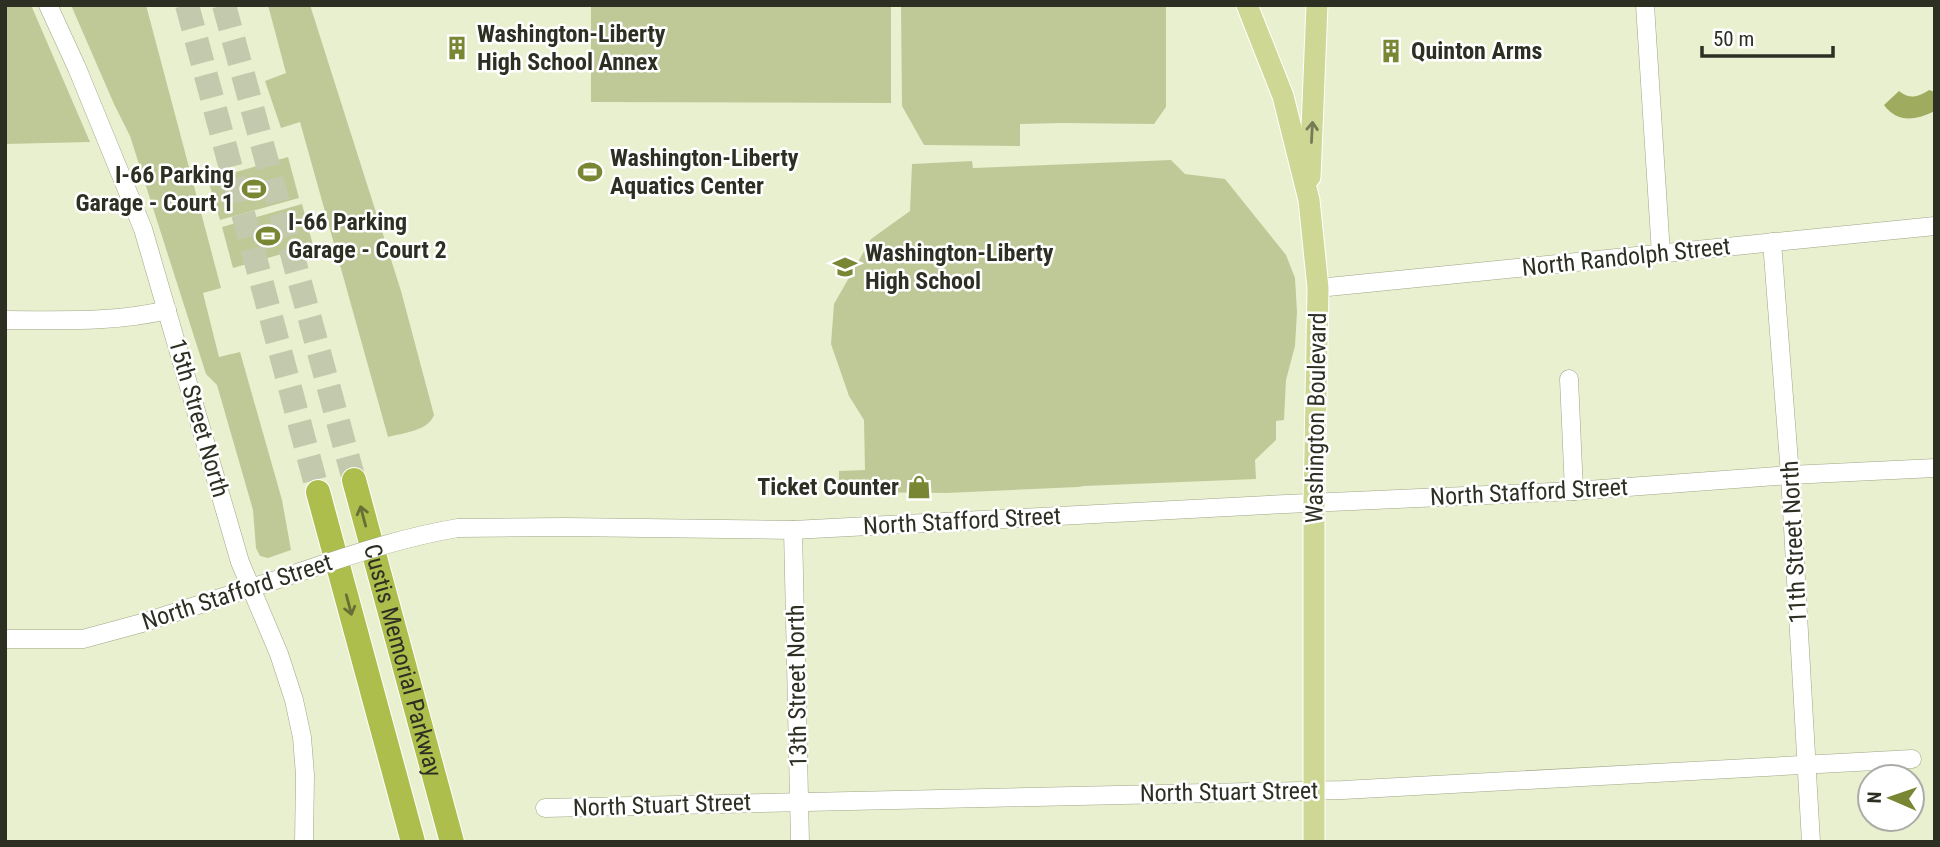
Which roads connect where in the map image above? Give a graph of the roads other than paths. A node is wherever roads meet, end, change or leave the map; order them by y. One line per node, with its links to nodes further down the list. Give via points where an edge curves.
1 (48, 5): 10 (street, 15th Street North, via 143,229)
2 (1247, 5): 5 (main road, Washington Boulevard, via 1283,96)
3 (1318, 5): 5 (main road, one-way to 3)
4 (1645, 5): 8 (street)
5 (1309, 200): 9 (main road, Washington Boulevard)
6 (1935, 226): 7 (street, North Randolph Street)
7 (1772, 242): 8 (street, North Randolph Street); 14 (street, 11th Street North)
8 (1661, 254): 9 (street, North Randolph Street)
9 (1318, 288): 18 (main road, Washington Boulevard)
10 (167, 310): 11 (street, via 109,320); 20 (street, 15th Street North)
11 (5, 320)
12 (1569, 379): 16 (street)
13 (1935, 468): 14 (street, North Stafford Street)
14 (1790, 475): 16 (street, North Stafford Street); 23 (street, 11th Street North)
15 (354, 480): 29 (highway, Custis Memorial Parkway, one-way to 15)
16 (1574, 491): 18 (street, North Stafford Street)
17 (318, 492): 28 (highway, Custis Memorial Parkway, one-way to 28)
18 (1314, 503): 19 (street, North Stafford Street); 24 (main road, Washington Boulevard)
19 (793, 530): 20 (street, North Stafford Street, bridge, via 458,528 393,542); 25 (street, 13th Street North)
20 (250, 587): 21 (street, North Stafford Street, via 83,639); 27 (street, 15th Street North, via 279,654 302,737)
21 (5, 639)
22 (1912, 759): 23 (street, North Stuart Street)
23 (1807, 763): 24 (street, North Stuart Street); 32 (street, 11th Street North)
24 (1314, 791): 25 (street, North Stuart Street); 31 (main road, Washington Boulevard)
25 (800, 801): 26 (street, North Stuart Street); 30 (street, 13th Street North)
26 (545, 808)
27 (304, 842)
28 (413, 842)
29 (452, 842)
30 (800, 842)
31 (1314, 842)
32 (1811, 842)

